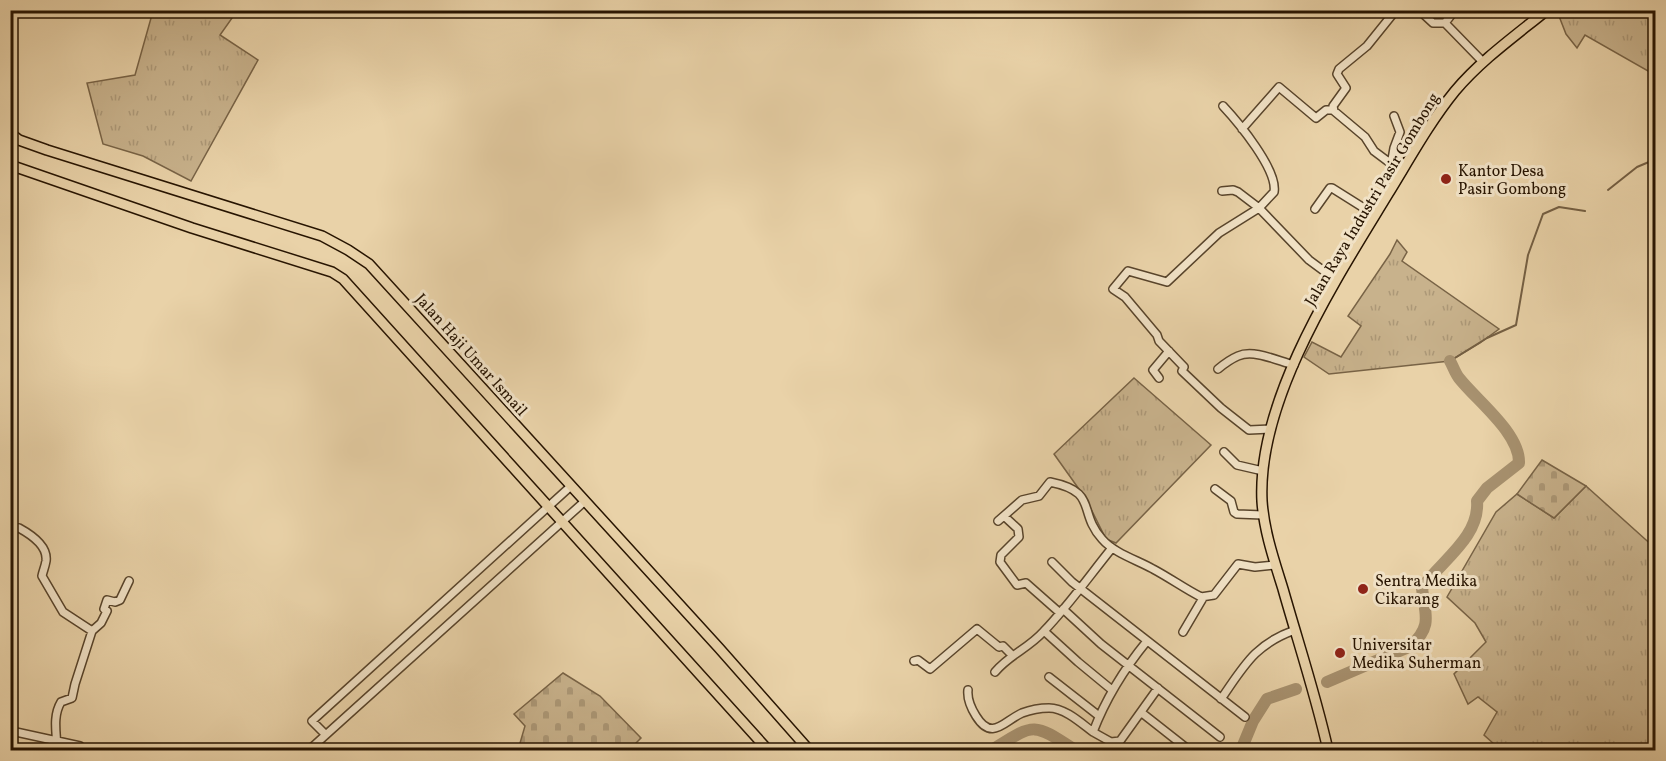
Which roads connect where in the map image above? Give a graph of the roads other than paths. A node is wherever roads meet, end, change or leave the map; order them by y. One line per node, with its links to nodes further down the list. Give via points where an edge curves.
1 (1396, 10): 8 (street, via 1367,46 1339,69 1337,74 1346,88)
2 (1419, 10): 5 (street, via 1433,23)
3 (1455, 10): 5 (street)
4 (1547, 10): 6 (main road, Jalan Raya Industri Pasir Gombong)
5 (1445, 23): 6 (street)
6 (1483, 62): 14 (main road, Jalan Raya Industri Pasir Gombong, via 1446,103)
7 (1223, 106): 10 (street)
8 (1333, 110): 10 (street, via 1316,118 1279,87); 13 (street)
9 (1394, 116): 13 (street, via 1400,132)
10 (1242, 129): 16 (street, via 1275,182 1274,192)
11 (10, 132): 27 (main road, Jalan Haji Umar Ismail, via 19,140 47,150 322,236 348,250 369,264)
12 (10, 165): 30 (main road, via 332,272 343,279)
13 (1391, 165): 14 (street)
14 (1402, 172): 18 (main road, Jalan Raya Industri Pasir Gombong)
15 (1222, 191): 16 (street, via 1238,192)
16 (1259, 208): 19 (street, via 1302,254); 20 (street, via 1219,233 1167,282 1128,271 1113,289 1125,297)
17 (1315, 209): 18 (street, via 1332,188)
18 (1376, 215): 19 (main road, Jalan Raya Industri Pasir Gombong)
19 (1336, 279): 21 (main road, Jalan Raya Industri Pasir Gombong)
20 (1168, 351): 23 (street, via 1153,370); 24 (street, via 1184,367 1182,371 1244,428)
21 (1294, 365): 22 (street, via 1245,354); 24 (main road, Jalan Raya Industri Pasir Gombong)
22 (1218, 369)
23 (1159, 378)
24 (1271, 429): 26 (main road, Jalan Raya Industri Pasir Gombong)
25 (1224, 452): 26 (street, via 1237,465)
26 (1263, 471): 31 (main road, Jalan Raya Industri Pasir Gombong)
27 (571, 486): 29 (main road, Jalan Haji Umar Ismail); 30 (street)
28 (1215, 489): 31 (street, via 1231,501 1237,514)
29 (585, 501): 32 (street); 67 (main road, Jalan Haji Umar Ismail)
30 (548, 507): 32 (main road); 60 (street, via 312,721)
31 (1263, 514): 36 (main road, Jalan Raya Industri Pasir Gombong)
32 (562, 522): 60 (street); 66 (main road)
33 (19, 528): 42 (street, via 35,538 45,554 42,576 57,604 70,618)
34 (1112, 548): 38 (street); 39 (street); 40 (street, via 1098,534 1081,496 1064,485 1050,482 1039,496 1022,500 1001,519 1018,529 1019,537 1001,555 1000,562 1017,585 1026,583)
35 (1052, 562): 38 (street)
36 (1275, 565): 39 (street, via 1238,564 1214,595); 41 (main road, Jalan Raya Industri Pasir Gombong)
37 (129, 581): 42 (street, via 120,600 107,600 107,611)
38 (1080, 587): 40 (street); 45 (street)
39 (1203, 598): 44 (street)
40 (1061, 611): 43 (street); 48 (street)
41 (1295, 630): 54 (street, via 1280,635 1240,668); 69 (main road, Jalan Raya Industri Pasir Gombong)
42 (92, 631): 62 (street, via 72,699 61,702 58,708)
43 (1044, 631): 46 (street); 53 (street)
44 (1183, 633)
45 (1147, 641): 48 (street); 54 (street)
46 (1012, 655): 47 (street, via 977,629 930,669 917,659); 49 (street)
47 (914, 661)
48 (1128, 665): 51 (street); 53 (street)
49 (995, 672)
50 (1049, 677): 56 (street)
51 (1158, 688): 55 (street); 61 (street)
52 (968, 690): 58 (street, via 973,712 980,723 990,728 1024,712 1048,708 1062,711)
53 (1112, 690): 56 (street)
54 (1221, 699): 57 (street)
55 (1142, 713): 58 (street, via 1120,741 1111,742); 68 (street)
56 (1099, 716): 58 (street)
57 (1245, 717)
58 (1093, 732)
59 (10, 733): 62 (street)
60 (325, 734): 65 (street)
61 (1220, 737)
62 (57, 740): 63 (street); 64 (street)
63 (80, 746)
64 (57, 750)
65 (309, 750)
66 (768, 750)
67 (809, 750)
68 (1189, 750)
69 (1328, 750)

